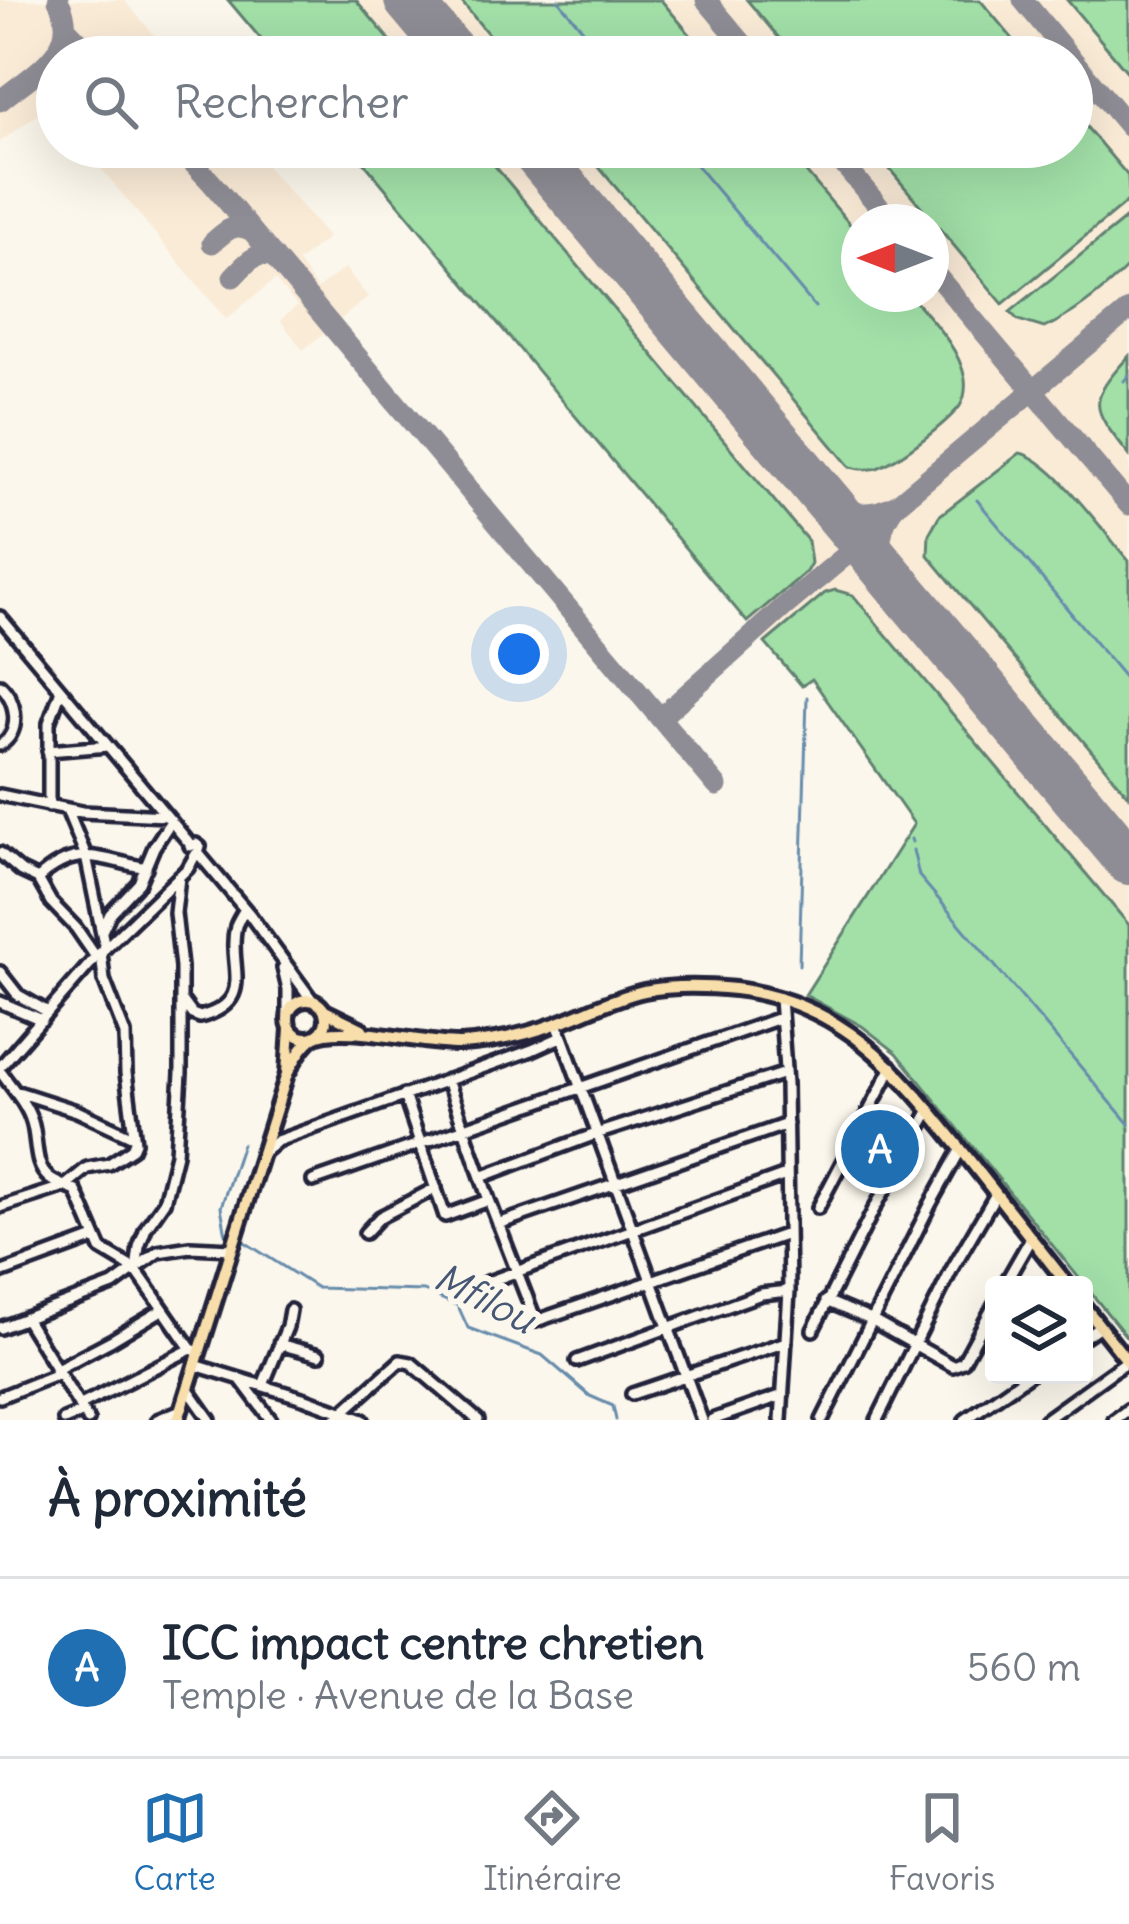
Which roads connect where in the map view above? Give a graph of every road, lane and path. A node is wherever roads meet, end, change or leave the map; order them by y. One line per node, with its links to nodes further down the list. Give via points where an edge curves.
1 (0, 617): 3 (street)
2 (0, 686): 4 (street, via 14,706 12,733)
3 (61, 690): 5 (street); 6 (street)
4 (0, 745)
5 (108, 746): 6 (street); 10 (street)
6 (48, 751): 8 (street)
7 (0, 795): 8 (street)
8 (49, 806): 9 (street)
9 (67, 810): 10 (street); 13 (street)
10 (169, 819): 11 (street); 14 (street)
11 (195, 851): 15 (street); 17 (street)
12 (0, 854): 16 (street)
13 (86, 856): 14 (street); 16 (street, via 57,863); 18 (street)
14 (146, 868): 18 (street)
15 (179, 877): 19 (street); 22 (street)
16 (38, 879): 19 (street)
17 (245, 909): 20 (street); 22 (street, via 236,928 232,997 200,1016)
18 (102, 931): 19 (street)
19 (100, 952): 27 (street); 46 (street, via 127,1044)
20 (280, 957): 24 (street); 29 (street)
21 (0, 972): 27 (street)
22 (181, 998): 67 (street, via 175,1165)
23 (780, 998): 28 (street); 30 (main road, via 664,988); 34 (main road, via 831,1019)
24 (312, 1000): 26 (main road); 29 (main road, via 300,1000)
25 (0, 1002): 27 (street)
26 (325, 1011): 31 (main road); 32 (main road)
27 (45, 1016): 35 (street)
28 (780, 1018): 36 (street); 39 (street)
29 (289, 1022): 32 (main road, via 298,1036); 37 (main road)
30 (557, 1023): 31 (main road, via 456,1044); 33 (street)
31 (376, 1035): 32 (main road)
32 (315, 1037): 37 (main road)
33 (562, 1037): 38 (street); 39 (street)
34 (892, 1067): 42 (main road); 59 (street)
35 (0, 1069): 40 (street)
36 (785, 1073): 43 (street); 45 (street)
37 (287, 1074): 49 (main road)
38 (447, 1080): 41 (street); 44 (street)
39 (580, 1089): 44 (street); 45 (street)
40 (13, 1090): 46 (street); 54 (street, via 32,1118 44,1173)
41 (404, 1095): 47 (street); 49 (street)
42 (930, 1110): 48 (main road); 75 (street)
43 (787, 1124): 50 (street); 53 (street)
44 (463, 1129): 47 (street); 51 (street)
45 (596, 1134): 51 (street); 53 (street)
46 (133, 1137): 54 (street, via 132,1149)
47 (421, 1144): 52 (street); 55 (street)
48 (961, 1149): 56 (main road); 80 (street)
49 (264, 1152): 66 (main road)
50 (786, 1175): 61 (street); 63 (street)
51 (481, 1177): 57 (street)
52 (313, 1181)
53 (614, 1184): 60 (street); 61 (street)
54 (65, 1186): 58 (street); 64 (street, via 76,1191)
55 (436, 1188): 57 (street, via 446,1216); 62 (street)
56 (996, 1193): 65 (main road); 89 (street)
57 (489, 1200): 60 (street)
58 (0, 1207)
59 (818, 1208)
60 (498, 1224): 68 (street)
61 (632, 1230): 68 (street); 72 (street)
62 (365, 1233)
63 (787, 1234): 72 (street); 74 (street)
64 (95, 1238): 67 (street); 69 (street)
65 (1031, 1238): 70 (street); 71 (main road)
66 (232, 1250): 67 (street, via 158,1252); 90 (main road)
67 (136, 1270): 76 (street); 79 (street)
68 (519, 1272): 72 (street, via 538,1321); 73 (street)
69 (0, 1274)
70 (1009, 1276)
71 (1061, 1276)
72 (650, 1282): 84 (street)
73 (484, 1283)
74 (789, 1291): 84 (street); 87 (street)
75 (826, 1301): 80 (street); 85 (street)
76 (162, 1310): 90 (street); 94 (street)
77 (290, 1310): 88 (street)
78 (1093, 1317): 82 (main road)
79 (25, 1318): 83 (street); 94 (street)
80 (871, 1320): 89 (street); 116 (street)
81 (985, 1322): 89 (street, via 958,1366)
82 (1100, 1326): 86 (street); 93 (main road)
83 (0, 1328)
84 (669, 1329): 92 (street); 95 (street)
85 (813, 1330)
86 (1093, 1331)
87 (786, 1342): 95 (street); 101 (street)
88 (279, 1344): 91 (street); 98 (street)
89 (916, 1344): 117 (street)
90 (195, 1355): 96 (street); 99 (main road); 104 (street)
91 (319, 1355)
92 (577, 1360)
93 (1128, 1362): 119 (street)
94 (57, 1372): 102 (street); 104 (street)
95 (687, 1378): 100 (street); 113 (street)
96 (241, 1380): 98 (street); 110 (street)
97 (1016, 1384): 118 (street)
98 (263, 1385): 106 (street)
99 (188, 1389): 105 (main road); 109 (street)
100 (632, 1394)
101 (783, 1395): 114 (street); 115 (street)
102 (0, 1397)
103 (1129, 1409): 120 (street)
104 (83, 1413): 107 (street)
105 (180, 1415): 108 (street)
106 (339, 1416): 111 (street); 112 (street, via 400,1361)
107 (64, 1420)
108 (157, 1420)
109 (210, 1420)
110 (271, 1420)
111 (363, 1420)
112 (478, 1420)
113 (702, 1420)
114 (712, 1420)
115 (782, 1420)
116 (821, 1420)
117 (877, 1420)
118 (965, 1420)
119 (1045, 1420)
120 (1114, 1420)

